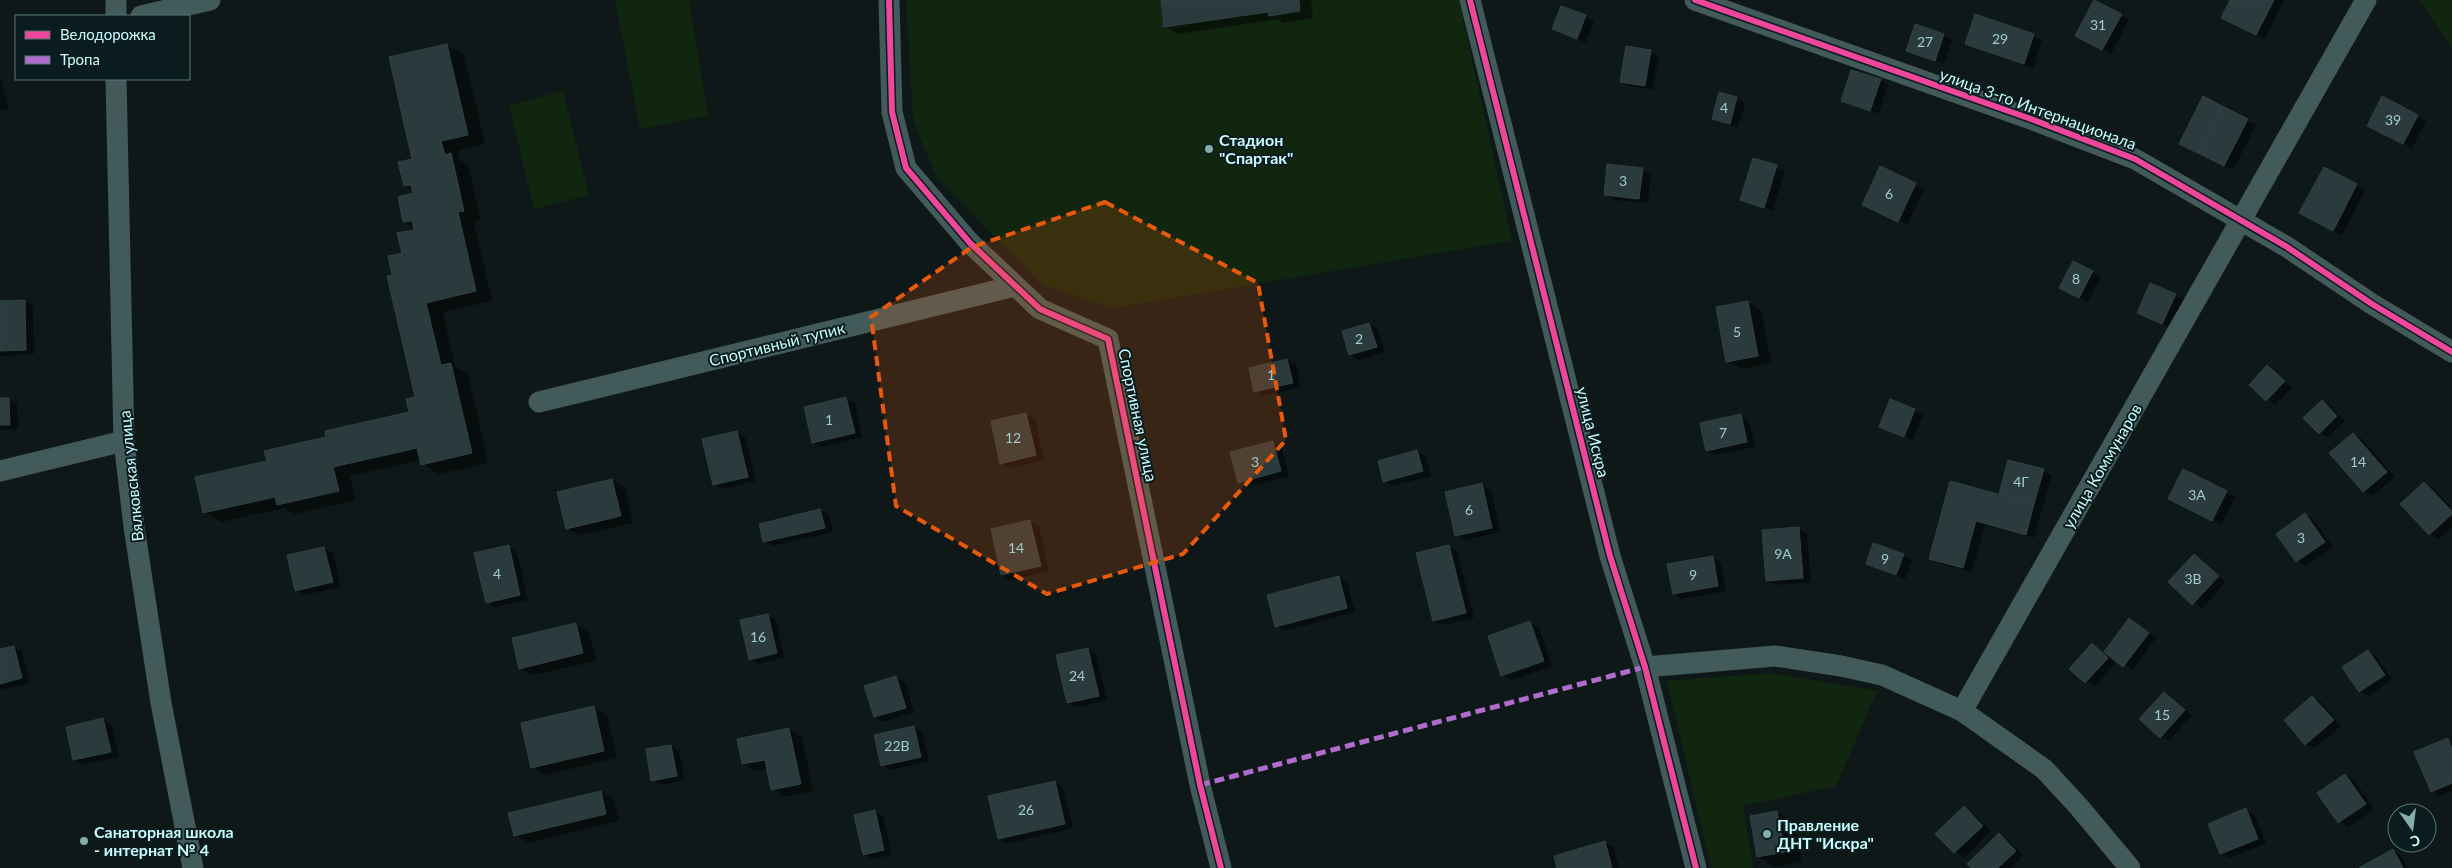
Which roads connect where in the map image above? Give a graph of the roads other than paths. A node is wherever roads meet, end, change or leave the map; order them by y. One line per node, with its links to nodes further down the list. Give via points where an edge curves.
1 (116, 0): 7 (street)
2 (210, 0): 8 (street)
3 (888, 0): 11 (street, Спортивная улица, via 892,112 906,168 970,243)
4 (1470, 0): 16 (street, улица Искра, via 1610,556)
5 (1695, 0): 10 (street, улица 3-го Интернационала, via 2135,159)
6 (2366, 0): 10 (street, улица Коммунаров)
7 (116, 15)
8 (145, 15)
9 (116, 80): 14 (street, Вялковская улица)
10 (2242, 220): 12 (street, улица 3-го Интернационала); 17 (street, улица Коммунаров)
11 (1016, 286): 13 (street, Спортивный тупик); 19 (street, Спортивная улица, via 1040,309 1108,339 1200,786)
12 (2452, 352)
13 (539, 402)
14 (124, 441): 15 (street); 18 (street, Вялковская улица, via 162,703)
15 (0, 471)
16 (1646, 667): 17 (street, via 1775,656 1882,675); 20 (street, улица Искра)
17 (1962, 711): 21 (street, via 2044,770)
18 (193, 868)
19 (1220, 868)
20 (1696, 868)
21 (2130, 868)

